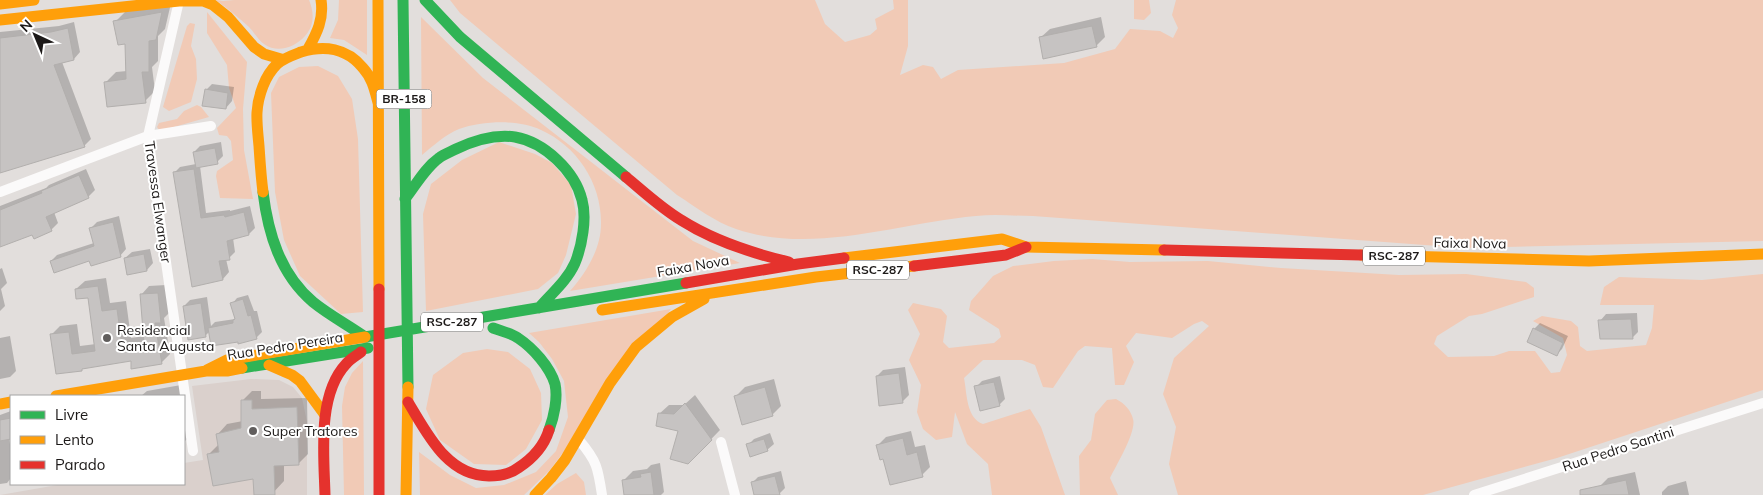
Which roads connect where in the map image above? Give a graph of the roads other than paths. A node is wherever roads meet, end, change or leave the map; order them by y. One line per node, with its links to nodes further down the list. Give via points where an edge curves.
1 (32, 0): 7 (main road)
2 (321, 0): 9 (main road, via 322,19)
3 (378, 0): 11 (main road, BR-158)
4 (403, 0): 15 (main road, BR-158)
5 (426, 0): 18 (main road, via 460,37 681,221 725,244)
6 (179, 1): 8 (main road); 10 (main road, via 202,1 216,6 263,54); 13 (street, Travessa Elwanger)
7 (0, 4)
8 (0, 20)
9 (308, 50): 10 (main road); 11 (main road, via 336,48 350,55 371,78)
10 (281, 59): 24 (main road, via 270,71 256,114 267,223 277,252 298,288)
11 (379, 106): 36 (main road, BR-158)
12 (211, 126): 13 (street)
13 (148, 136): 14 (street); 27 (street, Travessa Elwanger)
14 (0, 192)
15 (405, 199): 20 (main road, via 436,160 484,138 505,136 523,139 550,153 569,176 583,201 581,244 574,264); 29 (main road, BR-158)
16 (1026, 248): 17 (main road, Faixa Nova / RSC-287, via 1589,261); 18 (main road, Faixa Nova / RSC-287, via 1002,239); 19 (main road, Faixa Nova / RSC-287, via 1006,254)
17 (1763, 254)
18 (798, 264): 20 (main road, Faixa Nova / RSC-287)
19 (730, 289): 21 (main road, Faixa Nova / RSC-287); 32 (main road, via 695,302 636,346 613,378)
20 (539, 308): 24 (main road, Faixa Nova / RSC-287)
21 (592, 312)
22 (513, 325): 29 (main road, RSC-287, via 488,329 517,338 529,347 554,383 555,406 551,430 540,449 518,471 501,477 479,477 462,470 446,458)
23 (416, 340): 24 (main road, RSC-287, via 392,344)
24 (367, 343): 25 (main road, Rua Pedro Pereira); 26 (main road, Rua Pedro Pereira, via 227,360); 31 (main road, via 338,373 330,390)
25 (269, 365): 26 (main road, Rua Pedro Pereira); 31 (main road, via 300,381)
26 (206, 371): 27 (main road, Rua Pedro Pereira)
27 (182, 374): 28 (main road, Rua Pedro Pereira); 34 (street, Travessa Elwanger)
28 (62, 395)
29 (408, 402): 37 (main road, BR-158)
30 (1763, 403): 41 (street, Rua Pedro Santini)
31 (325, 415): 35 (main road)
32 (579, 440): 38 (main road, via 550,481); 39 (street, via 593,456)
33 (721, 442): 40 (street)
34 (194, 451)
35 (325, 495)
36 (379, 495)
37 (406, 495)
38 (535, 495)
39 (602, 495)
40 (735, 495)
41 (1474, 495)

